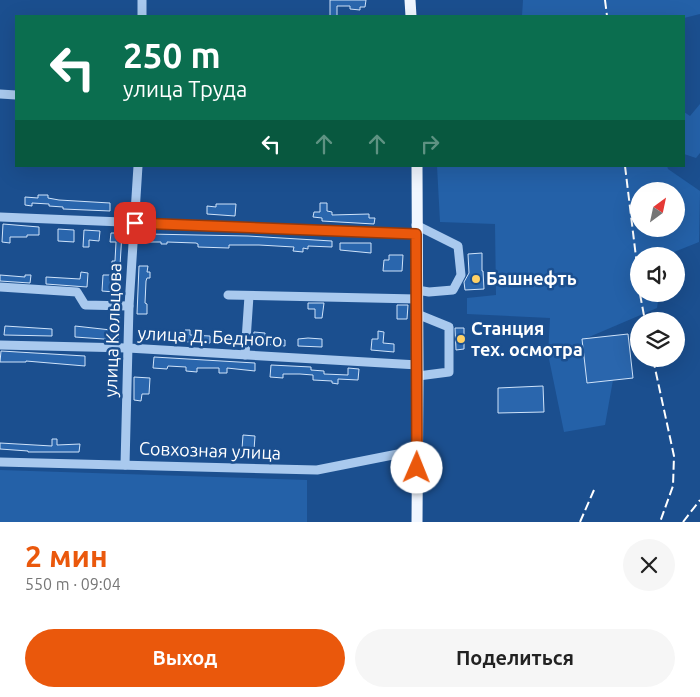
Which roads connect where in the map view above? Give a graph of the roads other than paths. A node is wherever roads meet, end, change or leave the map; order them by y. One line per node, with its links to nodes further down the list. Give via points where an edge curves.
1 (142, 0): 3 (street)
2 (410, 0): 4 (main road)
3 (142, 15)
4 (411, 15)
5 (0, 94): 6 (street)
6 (15, 95)
7 (138, 167): 10 (street, улица Кольцова)
8 (417, 167): 11 (main road)
9 (0, 217): 10 (street)
10 (135, 223): 11 (street); 16 (street, улица Кольцова)
11 (416, 229): 14 (main road); 14 (street, via 458,246 461,275 453,290)
12 (0, 287): 16 (street, via 77,292 86,305)
13 (228, 294): 15 (street)
14 (417, 294): 15 (street); 17 (main road)
15 (249, 296): 20 (street)
16 (128, 306): 19 (street, улица Кольцова)
17 (417, 314): 21 (main road); 21 (street, улица Д. Бедного, via 449,327 449,372)
18 (0, 345): 19 (street, улица Д. Бедного)
19 (128, 348): 20 (street, улица Д. Бедного); 24 (street, улица Кольцова)
20 (245, 355): 21 (street, улица Д. Бедного)
21 (418, 370): 22 (main road)
22 (418, 450): 24 (street, Совхозная улица, via 318,470); 25 (main road)
23 (0, 462): 24 (street, Совхозная улица)
24 (125, 465)
25 (417, 522)

